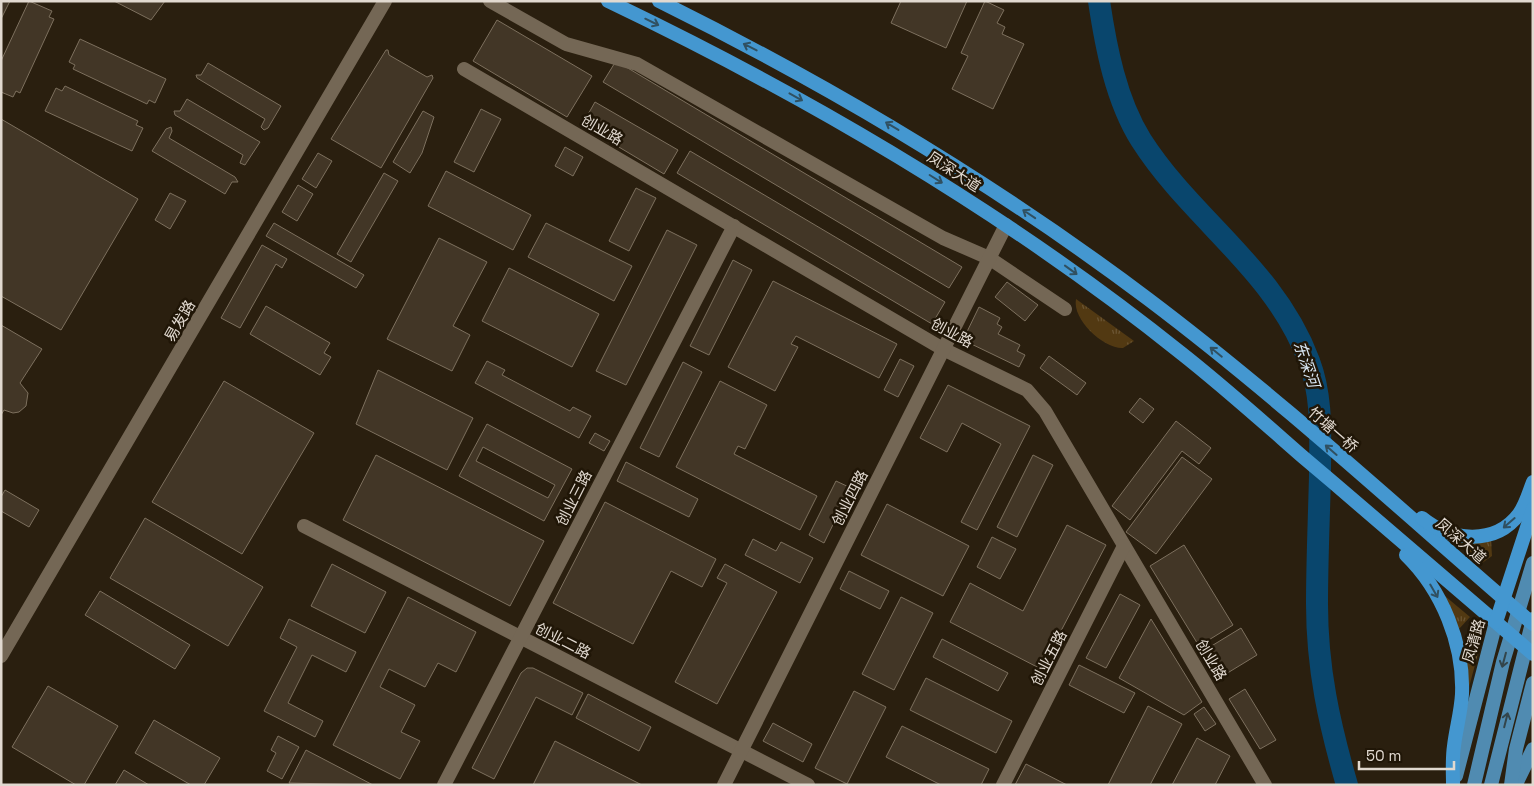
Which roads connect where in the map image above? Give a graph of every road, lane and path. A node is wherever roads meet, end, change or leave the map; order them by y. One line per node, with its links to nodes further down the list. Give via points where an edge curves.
1 (385, 1): 26 (street, 易发路)
2 (490, 1): 8 (street, via 566,44 638,64 943,238)
3 (608, 1): 6 (highway, 凤深大道, one-way to 6, via 815,107)
4 (659, 1): 11 (highway, 凤深大道, one-way to 4, via 1106,268 949,161 826,88)
5 (464, 69): 7 (street, 创业路)
6 (1006, 225): 8 (street, 创业四路); 16 (highway, 凤深大道, one-way to 16, via 1166,341)
7 (734, 226): 10 (street, 创业路); 24 (street, 创业三路)
8 (989, 258): 9 (street); 10 (street, 创业四路)
9 (1065, 309)
10 (943, 348): 18 (street, 创业路, via 1027,390 1038,400); 29 (street, 创业四路)
11 (1254, 383): 12 (highway, 竹塘一桥, one-way to 11)
12 (1368, 482): 14 (highway, 凤深大道)
13 (1533, 482): 14 (highway, one-way to 14, via 1523,507 1513,520 1500,530 1476,536 1458,536 1439,530 1402,501)
14 (1381, 493): 20 (highway, 凤深大道)
15 (1533, 509): 20 (highway, 凤清路)
16 (1370, 514): 22 (highway); 35 (highway, one-way to 35, via 1387,539 1424,575 1454,637 1462,691 1454,747)
17 (304, 526): 24 (street, 创业二路)
18 (1124, 546): 33 (street, 创业五路); 34 (street, 创业路)
19 (1533, 563): 36 (main road, one-way to 36, via 1503,662)
20 (1503, 598): 22 (highway, 凤清路); 23 (highway, 凤深大道)
21 (1533, 619): 37 (main road, one-way to 21)
22 (1496, 622): 25 (highway); 35 (main road, 凤清路)
23 (1533, 624)
24 (520, 637): 29 (street, 创业二路); 30 (street, 创业三路)
25 (1533, 654)
26 (1, 656)
27 (1533, 683): 38 (main road, via 1516,749)
28 (1533, 749): 39 (main road)
29 (741, 751): 31 (street, 创业四路); 32 (street, 创业二路)
30 (444, 785)
31 (724, 785)
32 (808, 785)
33 (1003, 785)
34 (1265, 785)
35 (1453, 785)
36 (1474, 785)
37 (1491, 785)
38 (1511, 785)
39 (1516, 785)

